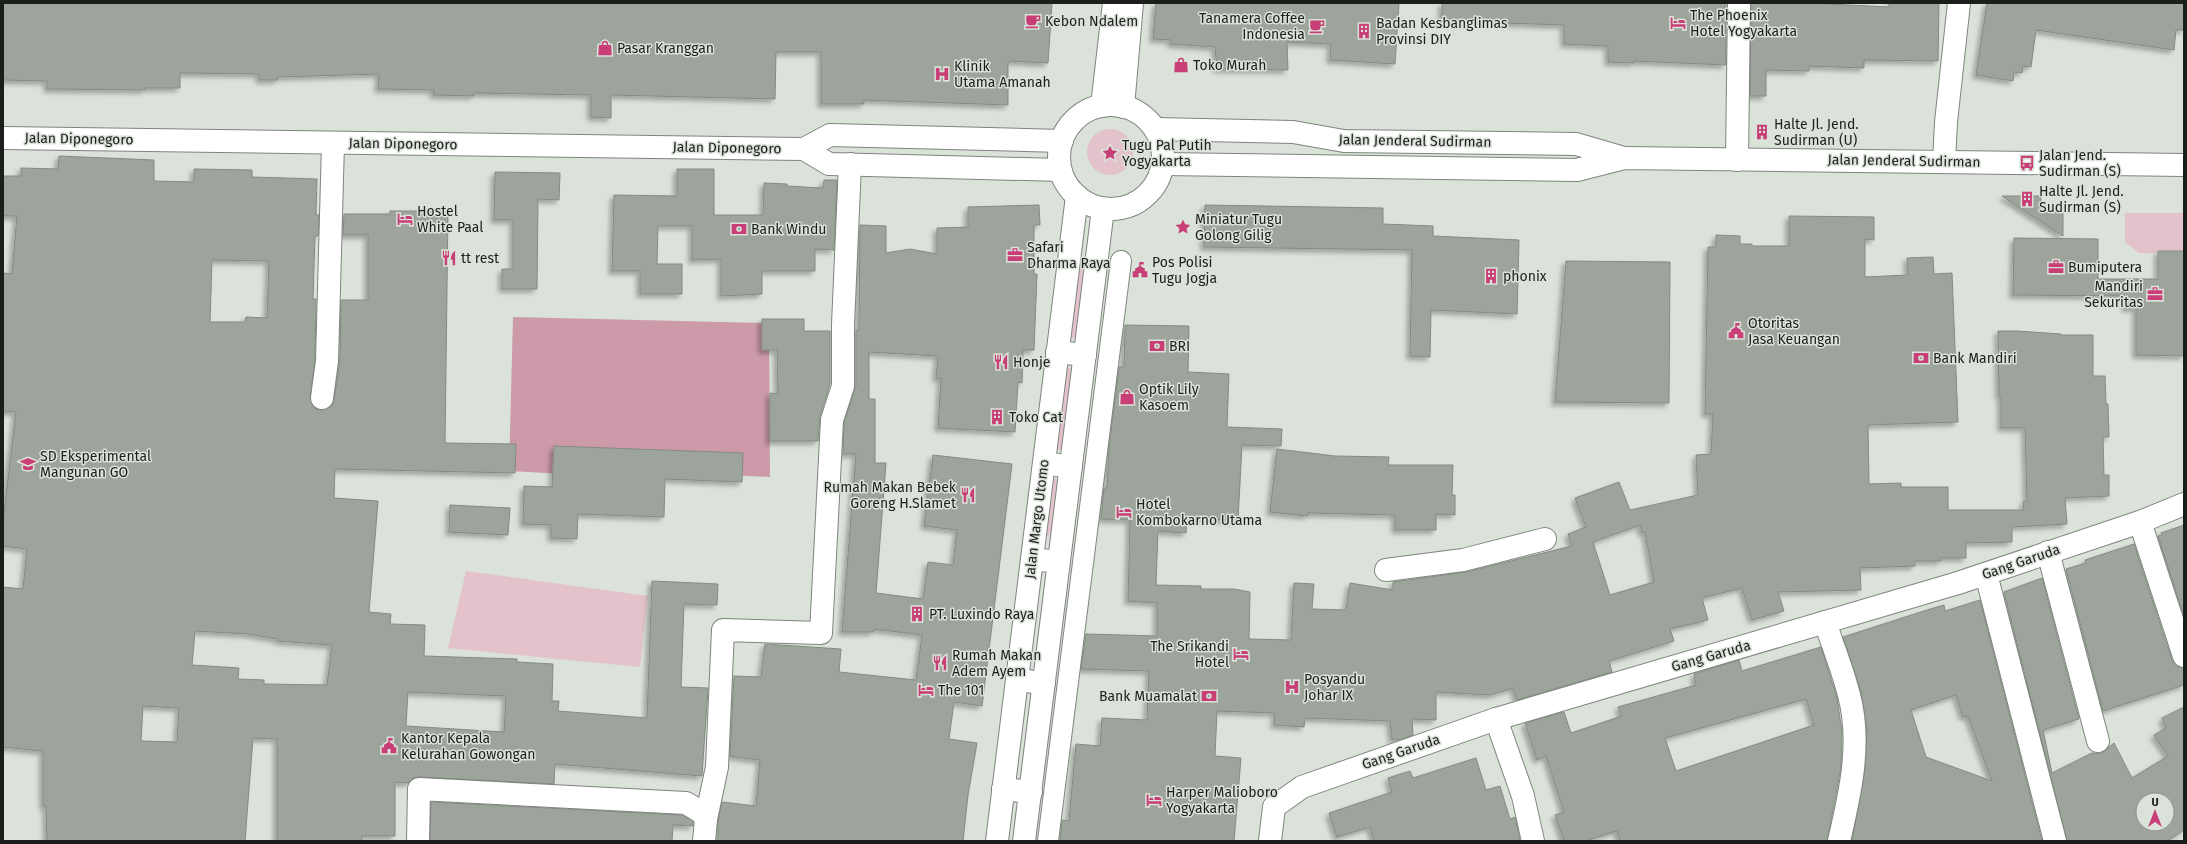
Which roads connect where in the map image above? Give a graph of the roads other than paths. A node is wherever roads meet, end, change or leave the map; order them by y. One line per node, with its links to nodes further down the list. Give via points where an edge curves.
1 (1114, 3): 5 (street)
2 (1132, 3): 5 (street)
3 (1739, 3): 13 (street)
4 (1960, 3): 14 (street, via 1946,122)
5 (1112, 106): 6 (street, via 1143,116); 8 (street, via 1076,119)
6 (1156, 130): 9 (street, Jalan Jenderal Sudirman, via 1293,132 1344,141); 16 (street, via 1162,146)
7 (3, 138): 10 (street, Jalan Diponegoro)
8 (1062, 141): 11 (street, Jalan Diponegoro, via 830,135); 19 (street, via 1059,155)
9 (1417, 142): 12 (street, Jalan Jenderal Sudirman, via 1576,144); 18 (street)
10 (333, 143): 11 (street, Jalan Diponegoro); 25 (street, via 328,361)
11 (804, 149): 15 (street, via 829,164)
12 (1624, 158): 13 (street, Jalan Jenderal Sudirman); 18 (street, Jalan Jenderal Sudirman, via 1577,170)
13 (1737, 160): 14 (street, Jalan Jenderal Sudirman)
14 (1944, 162): 17 (street, Jalan Jenderal Sudirman)
15 (850, 164): 19 (street); 44 (street, via 843,386 832,420 821,633 723,630 717,767)
16 (1163, 164): 18 (street, Jalan Jenderal Sudirman); 21 (street, via 1157,182 1147,196 1133,205)
17 (2184, 165)
18 (1416, 168)
19 (1060, 170): 20 (street)
20 (1076, 196): 21 (street); 23 (street, Jalan Margo Utomo)
21 (1103, 209): 24 (street, Jalan Margo Utomo)
22 (1121, 261): 49 (street)
23 (1057, 352): 24 (street); 26 (street, Jalan Margo Utomo)
24 (1085, 355): 27 (street, Jalan Margo Utomo)
25 (322, 398)
26 (1044, 463): 27 (street); 32 (street, Jalan Margo Utomo)
27 (1071, 467): 33 (street, Jalan Margo Utomo)
28 (2184, 504): 29 (street, Gang Garuda)
29 (2140, 522): 31 (street, Gang Garuda); 37 (street)
30 (1545, 539): 34 (street, via 1463,560)
31 (2048, 552): 35 (street, Gang Garuda); 41 (street)
32 (1032, 560): 33 (street); 38 (street, Jalan Margo Utomo)
33 (1059, 561): 39 (street, Jalan Margo Utomo)
34 (1386, 570)
35 (1986, 574): 36 (street, Gang Garuda); 53 (street)
36 (1824, 622): 40 (street, Gang Garuda); 52 (street, via 1850,696 1855,739 1851,790)
37 (2184, 656)
38 (1017, 680): 39 (street); 42 (street, Jalan Margo Utomo)
39 (1044, 683): 43 (street, Jalan Margo Utomo)
40 (1496, 719): 50 (street, Gang Garuda, via 1302,787 1274,807); 51 (street, via 1523,796)
41 (2098, 741)
42 (1003, 789): 43 (street); 47 (street, Jalan Margo Utomo)
43 (1031, 792): 48 (street, Jalan Margo Utomo)
44 (706, 819): 45 (street, via 701,812 686,803 419,789); 46 (street)
45 (418, 841)
46 (704, 841)
47 (997, 841)
48 (1024, 841)
49 (1048, 841)
50 (1270, 841)
51 (1533, 841)
52 (1839, 841)
53 (2055, 841)

